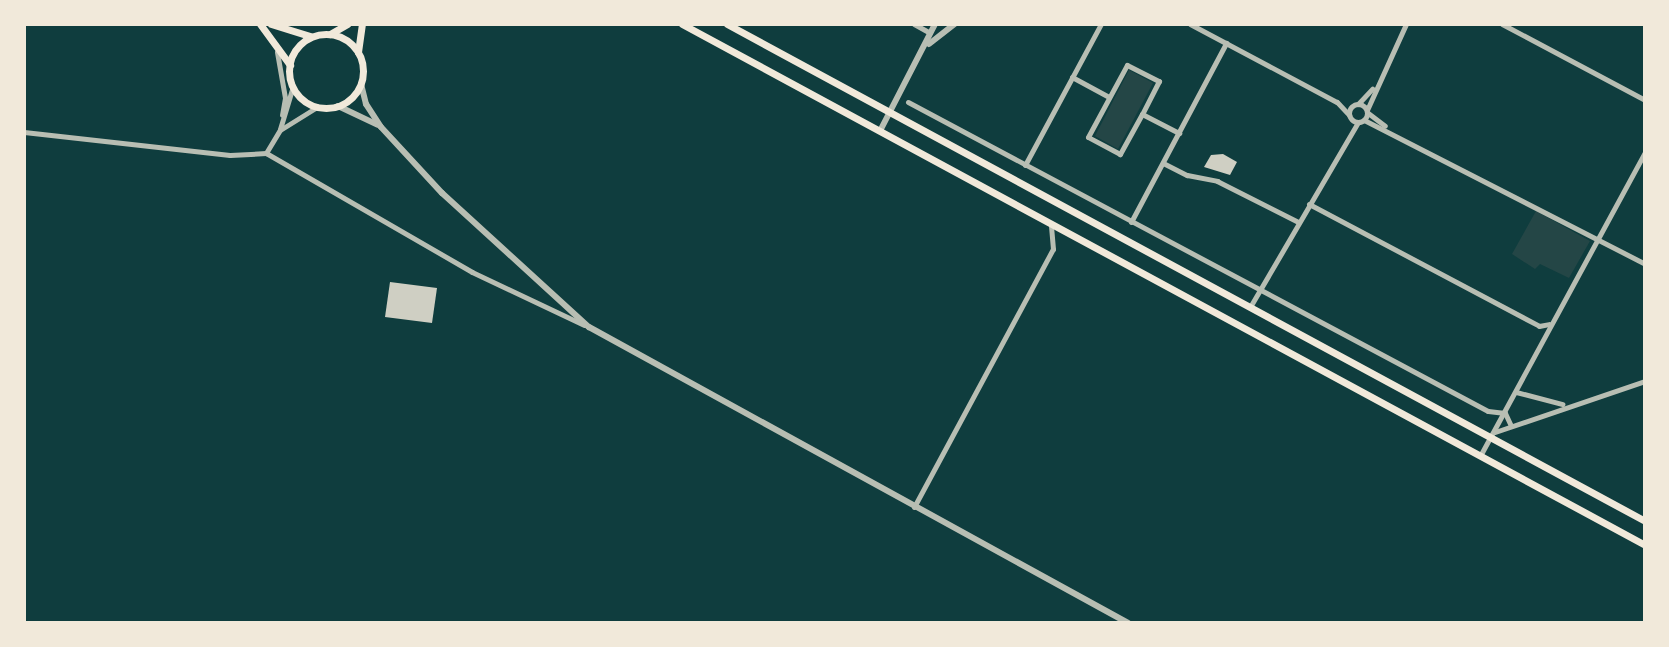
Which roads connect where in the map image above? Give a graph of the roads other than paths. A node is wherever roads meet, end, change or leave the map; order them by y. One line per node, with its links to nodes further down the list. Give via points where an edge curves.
1 (260, 24): 17 (main road)
2 (271, 24): 16 (main road)
3 (347, 24): 15 (main road)
4 (362, 24): 20 (main road)
5 (682, 24): 41 (main road)
6 (727, 24): 34 (main road)
7 (914, 24): 14 (street)
8 (935, 24): 14 (street)
9 (955, 24): 19 (street)
10 (1101, 24): 22 (street)
11 (1190, 24): 18 (street)
12 (1406, 24): 25 (street)
13 (1502, 24): 27 (street)
14 (930, 33): 19 (street)
15 (330, 34): 16 (main road); 20 (main road)
16 (313, 36): 21 (main road, via 294,53)
17 (275, 43): 21 (main road); 36 (street, via 285,98)
18 (1226, 43): 29 (street); 44 (street)
19 (927, 47): 34 (street)
20 (358, 52): 23 (main road)
21 (290, 65): 24 (main road)
22 (1072, 77): 26 (street); 49 (street)
23 (361, 84): 31 (main road); 39 (street)
24 (293, 86): 32 (main road); 36 (street)
25 (1372, 88): 30 (street); 33 (street)
26 (1109, 97): 35 (street, via 1127,65 1159,81); 35 (street, via 1088,137 1120,154)
27 (1645, 100)
28 (908, 102): 49 (street)
29 (1337, 102): 30 (street); 37 (street)
30 (1356, 104): 33 (street); 37 (street)
31 (338, 106): 32 (main road); 39 (street)
32 (317, 107): 40 (street)
33 (1367, 111): 38 (street); 42 (street)
34 (891, 112): 41 (street); 57 (main road)
35 (1142, 114): 44 (street)
36 (282, 115): 40 (street)
37 (1350, 116): 38 (street); 45 (street)
38 (1361, 121): 42 (street); 45 (street)
39 (381, 127): 60 (street, via 485,234)
40 (280, 130): 47 (street)
41 (880, 131): 51 (main road)
42 (1393, 131): 54 (street)
43 (24, 132): 47 (street, via 230,155)
44 (1179, 133): 48 (street)
45 (1344, 141): 50 (street)
46 (1645, 152): 54 (street)
47 (266, 153): 60 (street, via 472,272)
48 (1163, 163): 52 (street); 53 (street, via 1231,188)
49 (1025, 165): 52 (street)
50 (1309, 204): 53 (street); 59 (street)
51 (1050, 220): 70 (main road); 71 (street, via 1053,249)
52 (1131, 222): 56 (street)
53 (1298, 222): 56 (street)
54 (1597, 238): 55 (street); 58 (street)
55 (1645, 264)
56 (1260, 292): 57 (street); 66 (street, via 1488,411)
57 (1250, 307): 69 (main road)
58 (1550, 323): 59 (street); 61 (street)
59 (1539, 326): 61 (street)
60 (589, 327): 71 (street)
61 (1543, 341): 63 (street)
62 (1645, 381): 65 (street)
63 (1516, 392): 64 (street); 66 (street)
64 (1546, 403): 65 (street); 67 (street)
65 (1567, 404): 67 (street)
66 (1505, 413): 68 (street); 69 (street)
67 (1545, 413): 68 (street)
68 (1511, 426): 69 (street)
69 (1492, 435): 70 (street); 72 (main road)
70 (1480, 456): 73 (main road)
71 (913, 508): 74 (street)
72 (1645, 521)
73 (1645, 545)
74 (1128, 623)

